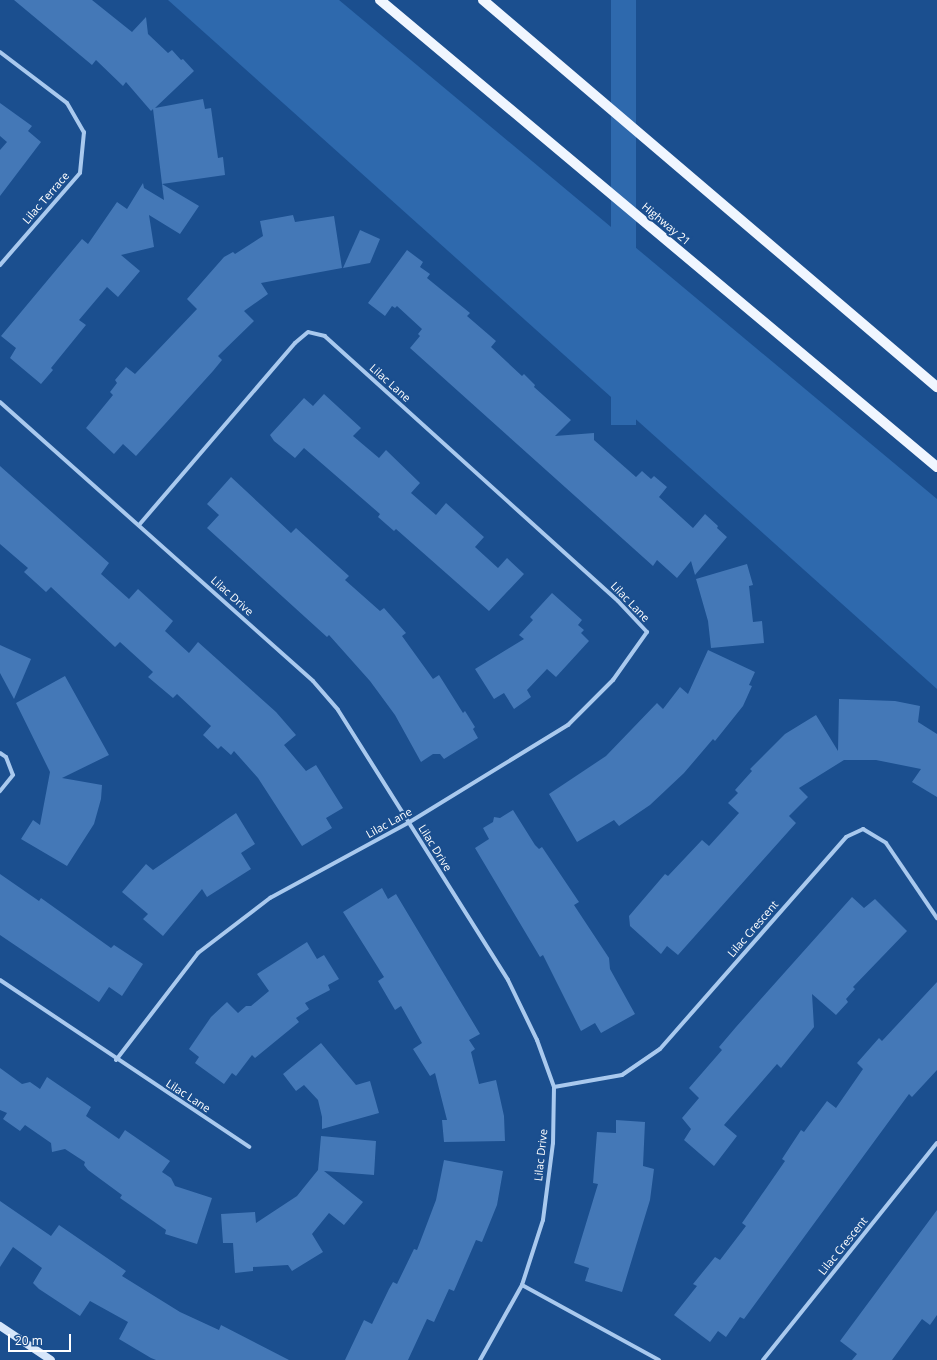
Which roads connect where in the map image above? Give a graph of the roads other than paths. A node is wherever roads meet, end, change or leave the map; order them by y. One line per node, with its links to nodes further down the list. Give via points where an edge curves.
1 (380, 0): 7 (main road, Highway 21)
2 (483, 0): 5 (main road)
3 (0, 52): 4 (street, Lilac Terrace, via 67,103 84,132 80,173)
4 (0, 265)
5 (937, 387)
6 (0, 402): 8 (street, Lilac Drive)
7 (937, 467)
8 (140, 525): 11 (street, Lilac Drive, via 313,681 338,710); 11 (street, Lilac Lane, via 308,332 325,336 618,601 647,632 613,680 568,725)
9 (0, 753): 10 (street, via 6,757 13,774)
10 (0, 791)
11 (408, 823): 14 (street, Lilac Lane, via 270,898 198,953); 15 (street, Lilac Drive, via 508,980 537,1040)
12 (937, 918): 15 (street, Lilac Crescent, via 886,843 863,830 846,837 660,1049 622,1075)
13 (0, 980): 14 (street, Lilac Lane)
14 (116, 1060): 17 (street, Lilac Lane)
15 (554, 1087): 18 (street, Lilac Drive, via 553,1143 543,1220)
16 (937, 1143): 23 (street, Lilac Crescent)
17 (249, 1148)
18 (522, 1285): 21 (street, Lilac Drive); 22 (street)
19 (0, 1326): 20 (street)
20 (51, 1360)
21 (480, 1360)
22 (659, 1360)
23 (763, 1360)

